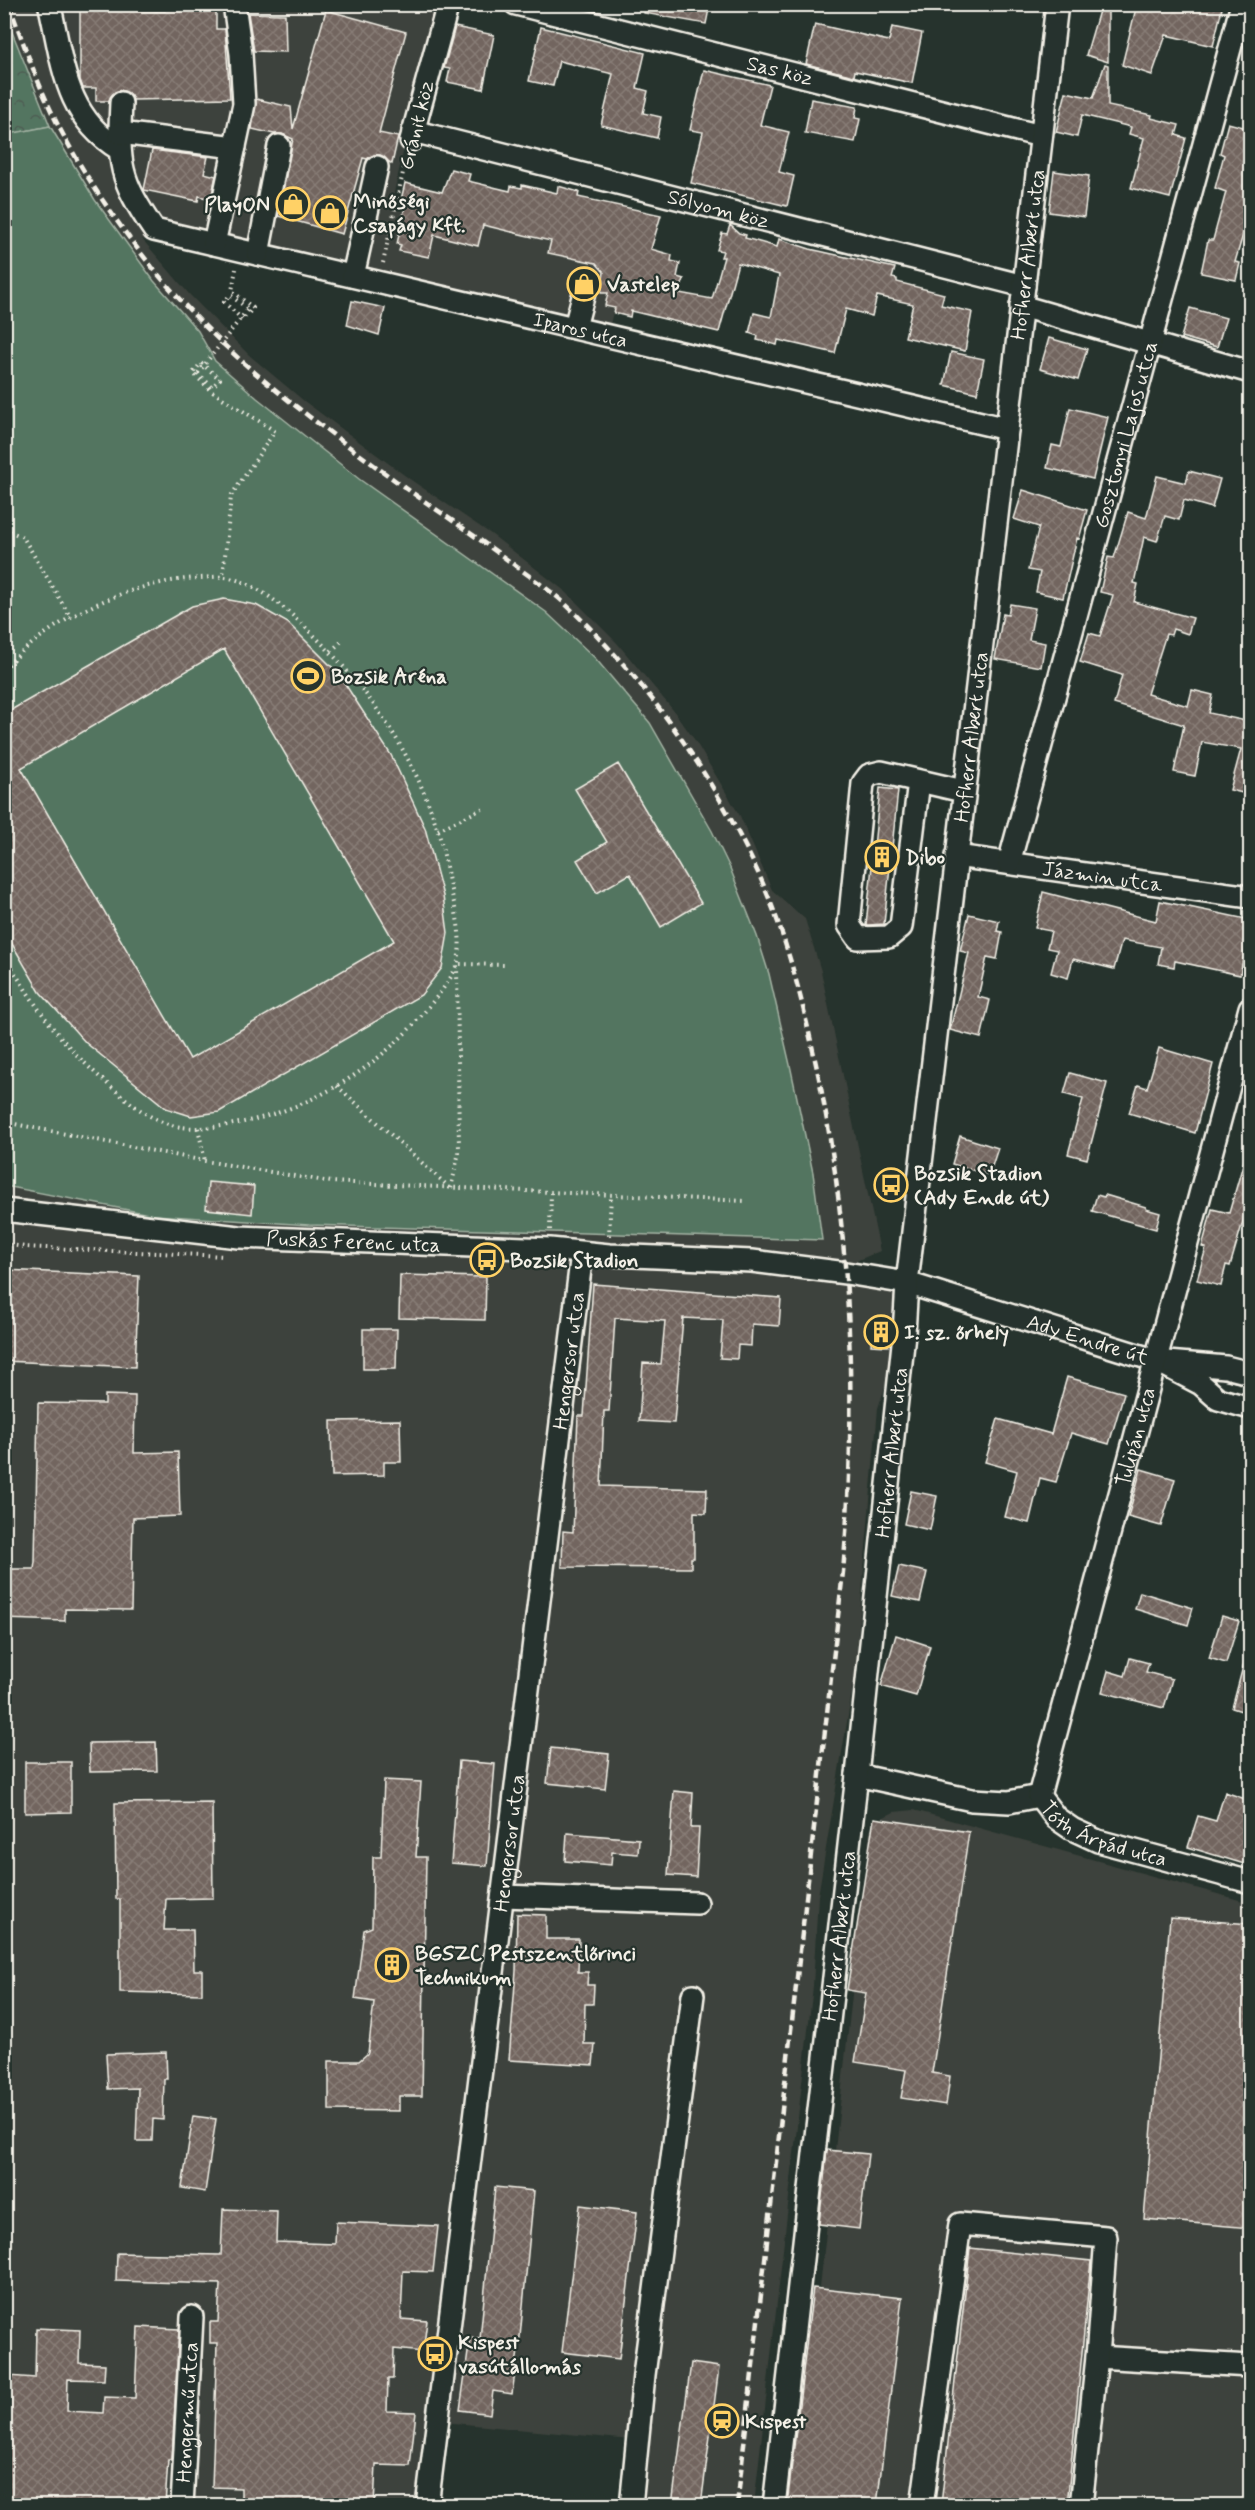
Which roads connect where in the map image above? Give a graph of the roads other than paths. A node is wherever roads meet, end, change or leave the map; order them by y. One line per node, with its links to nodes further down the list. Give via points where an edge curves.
1 (234, 4): 12 (street, via 244,104)
2 (448, 4): 8 (street, Gránit köz)
3 (516, 4): 9 (street, Sas köz)
4 (1057, 4): 9 (street, Hofherr Albert utca)
5 (1242, 4): 20 (street, Gosztonyi Lajos utca)
6 (50, 8): 10 (street, via 68,86 82,118 100,138)
7 (122, 103): 10 (street)
8 (412, 135): 18 (street, Sólyom köz)
9 (1041, 136): 18 (street, Hofherr Albert utca)
10 (119, 141): 12 (street); 14 (street, Iparos utca, via 129,191 154,230)
11 (279, 146): 15 (street)
12 (235, 147): 14 (street)
13 (377, 167): 16 (street)
14 (214, 244): 15 (street, Iparos utca)
15 (258, 254): 16 (street, Iparos utca)
16 (353, 276): 19 (street, Iparos utca)
17 (588, 278): 19 (street)
18 (1022, 296): 20 (street, Sólyom köz); 22 (street, Hofherr Albert utca)
19 (575, 327): 22 (street, Iparos utca)
20 (1149, 343): 21 (street, Sólyom köz); 26 (street, Gosztonyi Lajos utca)
21 (1251, 372)
22 (1007, 429): 24 (street, Hofherr Albert utca)
23 (919, 781): 23 (street, via 901,927 889,937 858,938 849,925 863,783 869,774 881,772); 24 (street)
24 (963, 791): 25 (street, Hofherr Albert utca)
25 (956, 856): 26 (street, Jázmin utca); 32 (street, Hofherr Albert utca)
26 (1009, 863): 27 (street, Jázmin utca)
27 (1251, 897)
28 (1251, 1008): 33 (street, Tulipán utca)
29 (4, 1210): 30 (street, Puskás Ferenc utca, via 239,1237)
30 (582, 1253): 31 (street, Puskás Ferenc utca, via 752,1261); 39 (street, Hengersor utca)
31 (846, 1273): 32 (street, Ady Endre út)
32 (907, 1283): 33 (street, Ady Endre út); 36 (street, Hofherr Albert utca)
33 (1157, 1361): 34 (street, Ady Endre út, via 1226,1367); 35 (street, Ady Endre út, via 1201,1384 1218,1399); 37 (street, Tulipán utca)
34 (1251, 1374)
35 (1251, 1408)
36 (857, 1775): 37 (street, Tóth Árpád utca, via 972,1800 1009,1802); 48 (street, Hofherr Albert utca)
37 (1039, 1796): 38 (street, Tóth Árpád utca, via 1056,1818 1098,1841)
38 (1251, 1882)
39 (503, 1896): 40 (street); 46 (street, Hengersor utca)
40 (697, 1903)
41 (693, 1995): 47 (street)
42 (192, 2317): 45 (street, Hengermű utca)
43 (1097, 2357): 44 (street); 49 (street, via 1106,2237 960,2224); 50 (street)
44 (1251, 2367)
45 (182, 2505)
46 (427, 2505)
47 (631, 2505)
48 (774, 2505)
49 (922, 2505)
50 (1081, 2505)

